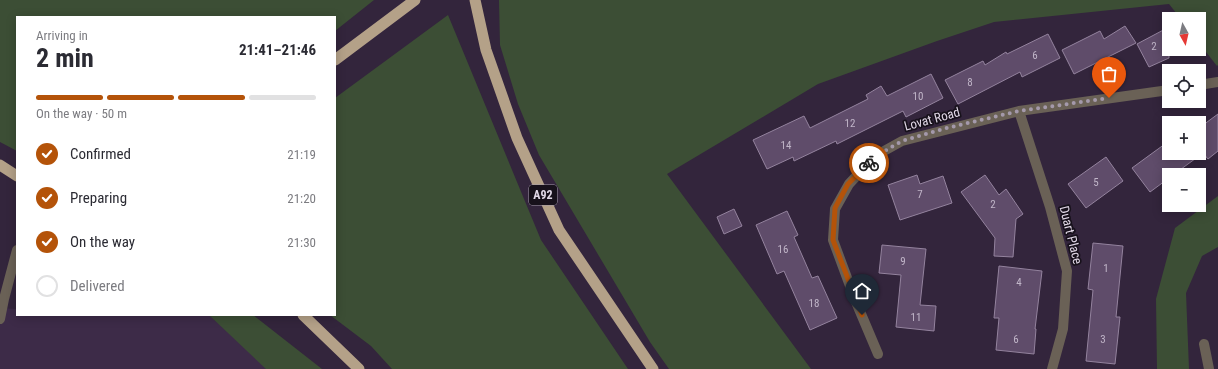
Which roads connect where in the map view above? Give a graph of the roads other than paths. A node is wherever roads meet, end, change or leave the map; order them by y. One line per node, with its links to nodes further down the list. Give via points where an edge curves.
1 (415, 0): 3 (highway)
2 (475, 0): 16 (highway, A92, via 486,50 517,138 559,230)
3 (336, 59)
4 (1218, 82): 5 (street)
5 (1206, 84)
6 (1162, 91): 7 (street, Lovat Road)
7 (1019, 111): 14 (street, Lovat Road, via 902,141 876,156 848,184 835,208 833,240); 17 (street, Duart Place, via 1050,207 1067,271 1062,329)
8 (0, 165): 9 (highway)
9 (16, 175)
10 (16, 254): 12 (street)
11 (304, 316): 15 (highway)
12 (0, 319)
13 (1204, 344): 18 (street)
14 (878, 354)
15 (359, 369)
16 (653, 369)
17 (1052, 369)
18 (1209, 369)

